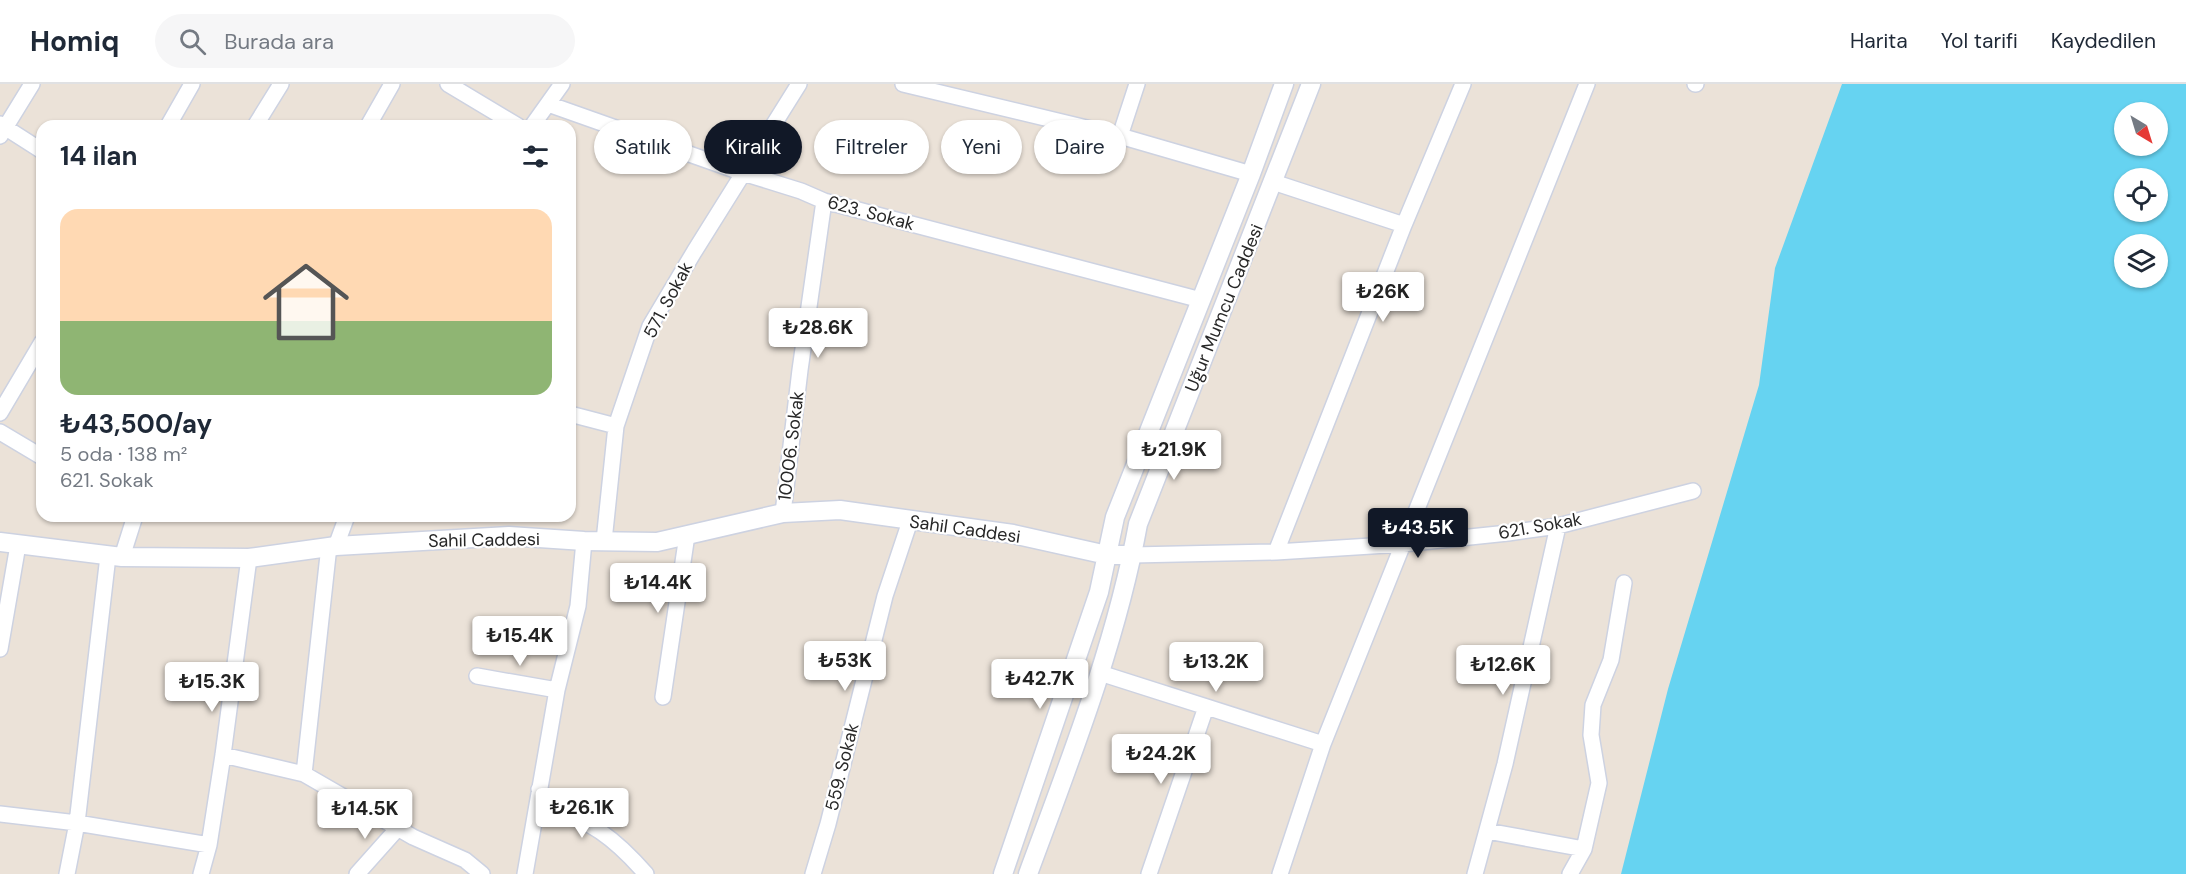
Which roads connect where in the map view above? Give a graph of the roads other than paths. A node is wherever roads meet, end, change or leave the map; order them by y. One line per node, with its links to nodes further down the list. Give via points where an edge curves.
1 (32, 84): 23 (street)
2 (192, 84): 15 (street)
3 (280, 84): 16 (street)
4 (392, 84): 17 (street)
5 (448, 84): 18 (street)
6 (562, 84): 14 (street)
7 (799, 84): 20 (street, 571. Sokak)
8 (903, 84): 21 (street)
9 (1137, 84): 22 (street)
10 (1284, 84): 29 (street, Uğur Mumcu Caddesi)
11 (1311, 84): 30 (street, Uğur Mumcu Caddesi)
12 (1463, 84): 32 (street)
13 (1587, 84): 50 (street)
14 (548, 104): 19 (street); 26 (street, 623. Sokak)
15 (171, 120)
16 (259, 120)
17 (371, 120)
18 (509, 120)
19 (536, 120)
20 (776, 120)
21 (1053, 120)
22 (1125, 120)
23 (2, 129): 25 (street)
24 (1126, 138): 29 (street)
25 (36, 148)
26 (704, 159)
27 (742, 174): 37 (street, 571. Sokak, via 650,326)
28 (746, 174): 31 (street, 623. Sokak)
29 (1251, 174): 33 (street, Uğur Mumcu Caddesi)
30 (1273, 182): 32 (street); 55 (street, Uğur Mumcu Caddesi, via 1138,524)
31 (824, 201): 33 (street, 623. Sokak); 41 (street, 10006. Sokak)
32 (1404, 225): 53 (street)
33 (1201, 300): 54 (street, Uğur Mumcu Caddesi, via 1115,517)
34 (36, 352): 35 (street)
35 (0, 413)
36 (576, 416): 37 (street)
37 (616, 426): 48 (street, 571. Sokak)
38 (0, 432): 39 (street)
39 (36, 453)
40 (1693, 490): 45 (street, 621. Sokak)
41 (783, 513): 42 (street, Sahil Caddesi, via 840,510); 46 (street, Sahil Caddesi)
42 (910, 521): 54 (street, Sahil Caddesi, via 1013,534); 81 (street, 559. Sokak, via 885,596)
43 (132, 522): 56 (street)
44 (344, 522): 52 (street)
45 (1558, 526): 50 (street, 621. Sokak); 72 (street)
46 (687, 535): 48 (street, Sahil Caddesi, via 657,542); 63 (street)
47 (584, 541): 48 (street, Sahil Caddesi); 52 (street, Sahil Caddesi, via 509,536); 62 (street, via 579,606)
48 (604, 541)
49 (0, 542): 51 (street, Sahil Caddesi)
50 (1403, 544): 53 (street, 621. Sokak); 65 (street)
51 (18, 545): 56 (street, Sahil Caddesi); 59 (street)
52 (333, 546): 57 (street, Sahil Caddesi); 67 (street)
53 (1276, 552): 55 (street, 621. Sokak)
54 (1107, 555): 55 (street, Sahil Caddesi); 82 (street, Uğur Mumcu Caddesi, via 1099,592)
55 (1132, 555): 60 (street, Uğur Mumcu Caddesi)
56 (115, 556): 57 (street, Sahil Caddesi); 70 (street)
57 (249, 558): 66 (street)
58 (1624, 583): 74 (street, via 1611,660 1593,705 1591,735 1599,783)
59 (0, 649)
60 (1100, 673): 64 (street); 83 (street, Uğur Mumcu Caddesi)
61 (477, 676): 62 (street)
62 (557, 690): 68 (street)
63 (663, 698)
64 (1206, 707): 65 (street); 84 (street)
65 (1323, 744): 85 (street)
66 (223, 755): 67 (street); 73 (street)
67 (304, 774): 71 (street)
68 (539, 789): 79 (street); 80 (street, via 557,808 602,832)
69 (0, 814): 70 (street)
70 (77, 823): 73 (street); 75 (street)
71 (398, 828): 77 (street); 78 (street, via 465,860)
72 (1487, 831): 74 (street); 86 (street)
73 (209, 845): 76 (street)
74 (1584, 849): 87 (street)
75 (67, 874)
76 (201, 874)
77 (357, 874)
78 (482, 874)
79 (525, 874)
80 (646, 874)
81 (813, 874)
82 (1003, 874)
83 (1028, 874)
84 (1149, 874)
85 (1280, 874)
86 (1475, 874)
87 (1570, 874)

